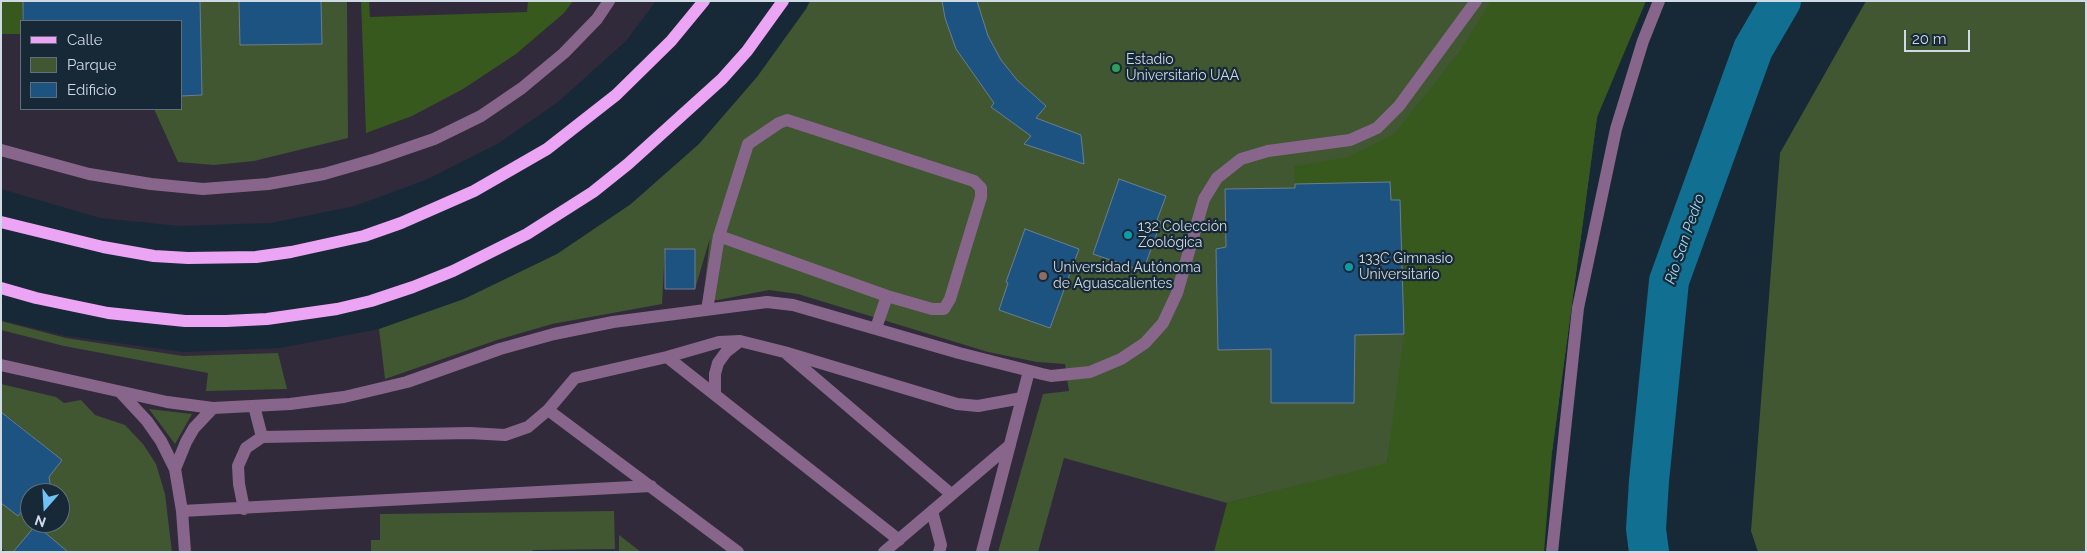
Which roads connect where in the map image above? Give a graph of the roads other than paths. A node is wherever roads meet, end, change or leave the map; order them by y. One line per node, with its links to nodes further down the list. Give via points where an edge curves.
1 (609, 1): 6 (street, via 597,19 564,53 481,116 434,139 324,174 268,184 203,189 89,174)
2 (704, 1): 7 (main road, via 671,41 623,89 547,150 474,192 382,229 328,245 256,257 188,258 103,247)
3 (784, 1): 9 (main road, via 722,79 656,141 592,192 527,234 413,287 337,308 267,318 185,321 108,313)
4 (1476, 1): 17 (street, via 1399,106 1377,128 1350,140 1250,156 1217,178 1204,199 1177,293 1163,323 1145,343 1121,359 1090,372 1051,376)
5 (1659, 1): 38 (street, via 1643,40 1616,129 1578,308)
6 (1, 150)
7 (1, 222)
8 (719, 236): 10 (street); 10 (street, via 748,144 787,120 974,180 981,188 982,197 944,309 932,309); 11 (street)
9 (1, 288)
10 (887, 296): 12 (street)
11 (706, 310): 12 (street, via 767,302 793,305); 21 (street, via 613,322 554,334 500,349 407,382 344,397)
12 (876, 328): 17 (street)
13 (740, 342): 14 (street); 15 (street, via 719,342); 19 (street, via 718,363)
14 (784, 352): 20 (street, via 956,404 978,406); 28 (street)
15 (667, 357): 19 (street); 23 (street, via 576,378)
16 (1, 365): 18 (street)
17 (1029, 371): 20 (street)
18 (121, 393): 22 (street); 26 (street, via 161,441)
19 (715, 395): 32 (street)
20 (1022, 398): 25 (street)
21 (254, 406): 22 (street); 24 (street)
22 (213, 408): 26 (street, via 194,428)
23 (548, 410): 24 (street, via 528,427 505,435); 27 (street)
24 (262, 437): 29 (street, via 246,448 238,466)
25 (1010, 444): 28 (street); 37 (street)
26 (175, 469): 30 (street)
27 (651, 486): 29 (street); 34 (street)
28 (951, 494): 31 (street)
29 (244, 508): 30 (street)
30 (182, 511): 33 (street)
31 (932, 511): 32 (street); 36 (street)
32 (898, 540): 35 (street)
33 (185, 552)
34 (738, 552)
35 (884, 552)
36 (939, 552)
37 (982, 552)
38 (1552, 552)

